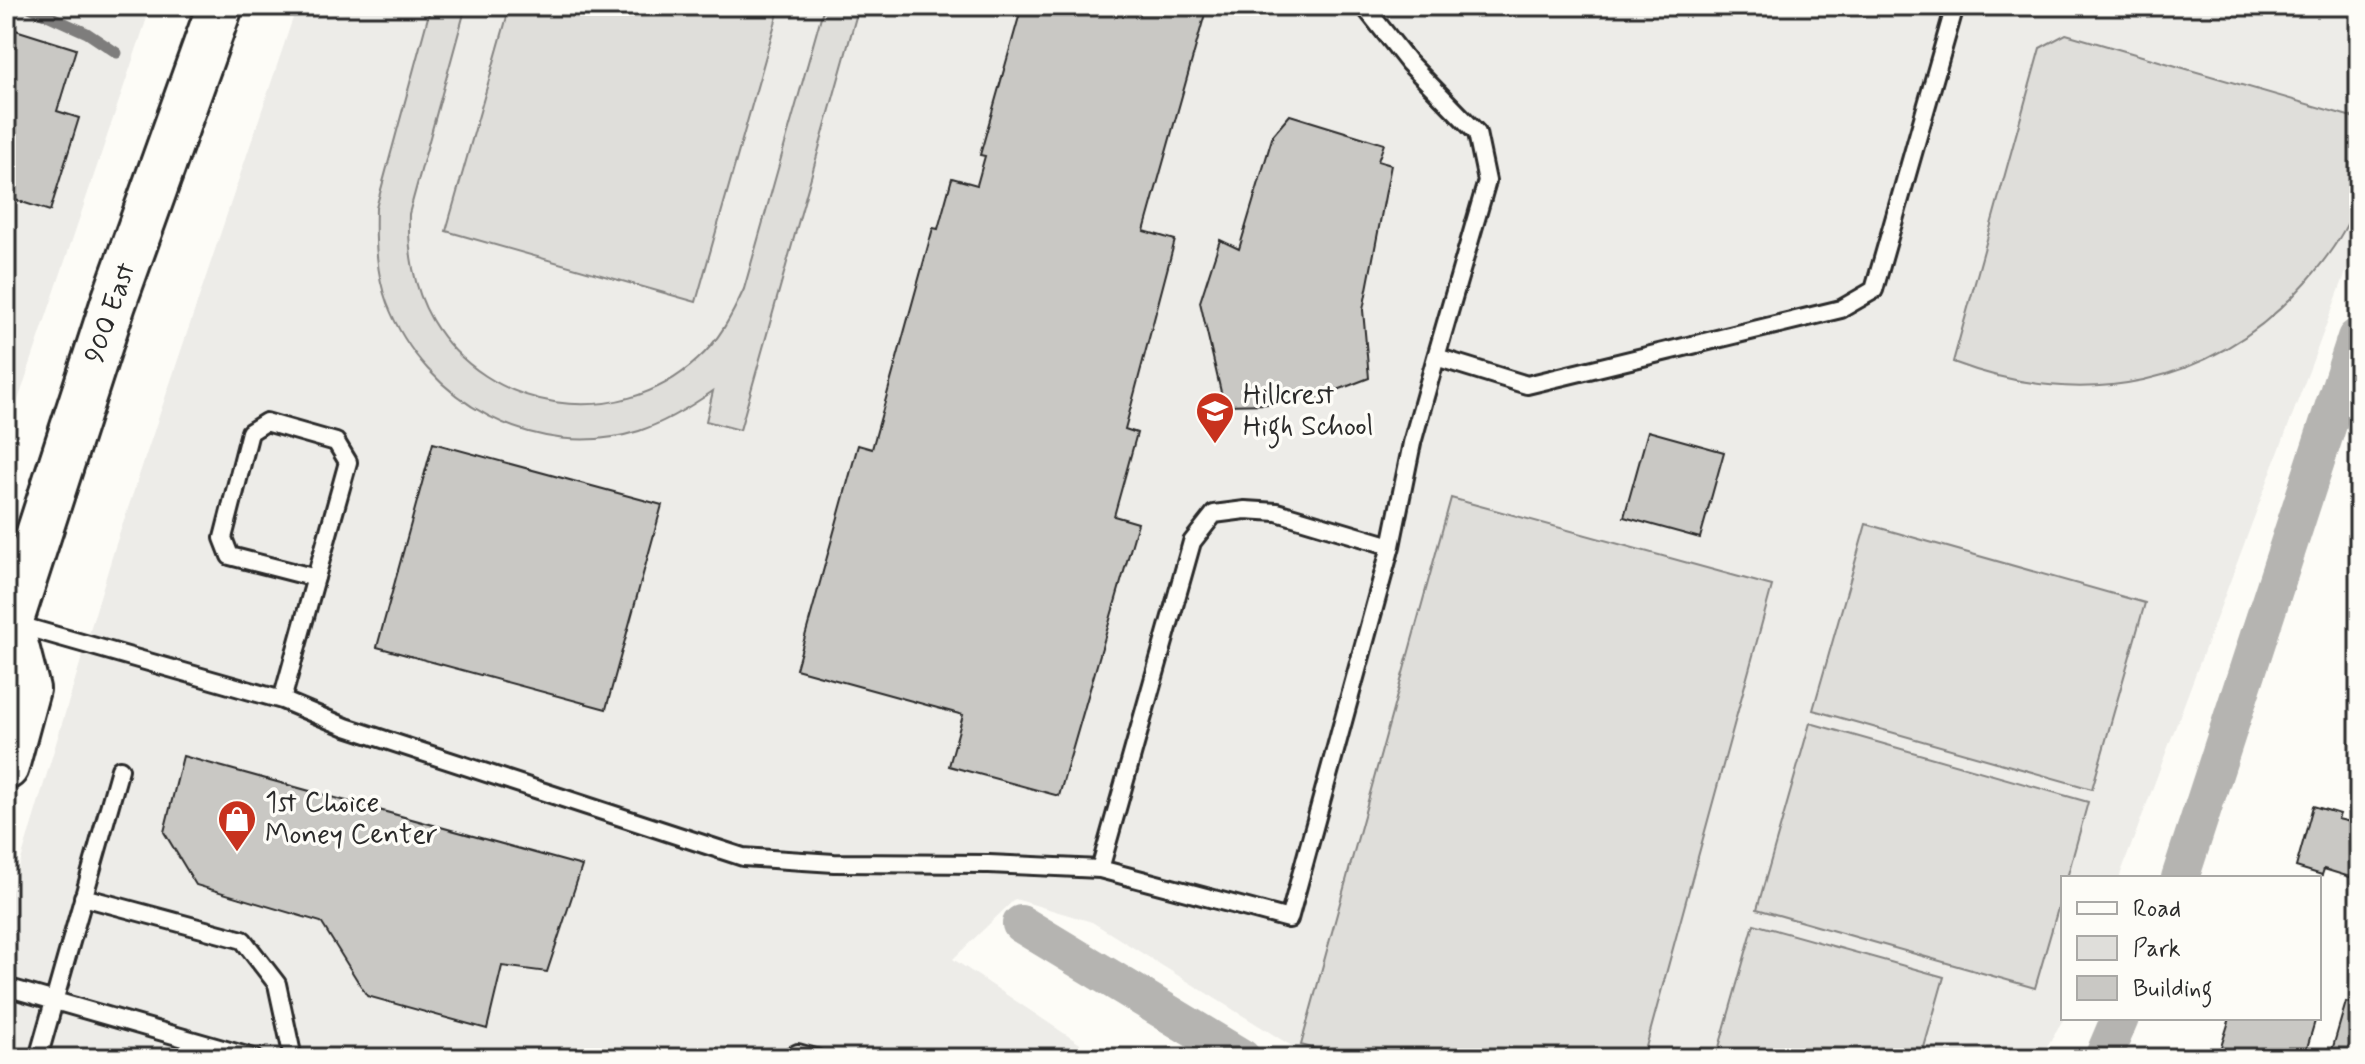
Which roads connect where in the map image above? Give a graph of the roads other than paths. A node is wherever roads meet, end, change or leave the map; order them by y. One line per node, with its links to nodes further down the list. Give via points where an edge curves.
1 (220, 6): 7 (main road, 900 East, via 113,304)
2 (1364, 6): 4 (lane, via 1409,63 1477,133 1487,181)
3 (1955, 6): 4 (lane, via 1874,290 1841,309 1527,385)
4 (1436, 357): 5 (lane)
5 (1391, 546): 11 (lane, via 1277,512 1214,514 1192,542); 11 (lane, via 1289,919)
6 (316, 578): 6 (lane, via 348,462 336,442 266,422 250,432 223,538 230,556); 8 (lane)
7 (8, 625): 8 (lane); 9 (main road, via 27,689)
8 (282, 700): 11 (lane, via 346,727 743,857)
9 (6, 767)
10 (120, 769): 12 (lane)
11 (1100, 869)
12 (83, 897): 14 (lane); 17 (lane, via 243,940 277,984)
13 (6, 987): 14 (lane)
14 (53, 1001): 15 (lane); 16 (lane)
15 (38, 1058)
16 (254, 1058)
17 (293, 1058)
18 (788, 1058): 19 (lane, via 798,1053)
19 (816, 1058)

